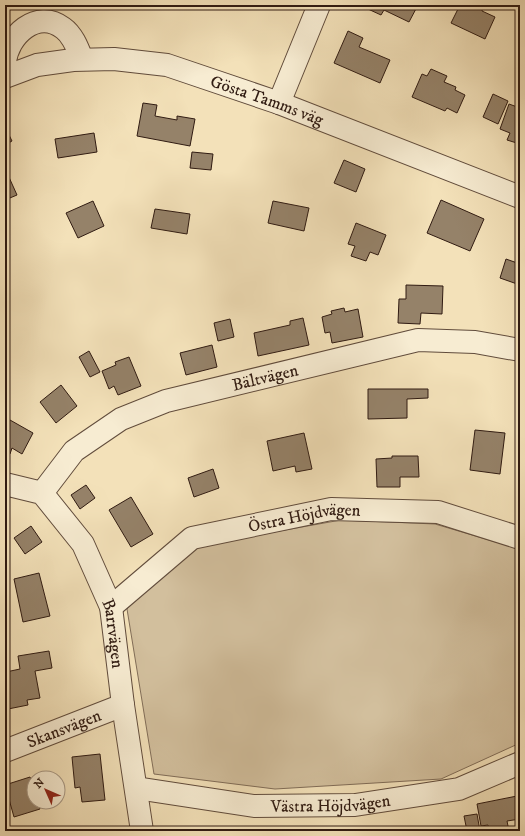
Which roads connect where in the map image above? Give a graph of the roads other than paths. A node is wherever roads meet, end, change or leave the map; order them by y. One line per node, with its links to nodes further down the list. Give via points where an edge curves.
1 (319, 5): 5 (street)
2 (82, 60): 3 (street, via 74,40 65,29 47,20 27,26 18,35 10,47); 4 (street, Gösta Tamms väg, via 37,65); 5 (street, Gösta Tamms väg, via 114,59 167,65)
3 (5, 63)
4 (5, 77)
5 (279, 103): 6 (street, Gösta Tamms väg)
6 (520, 197)
7 (520, 350): 9 (street, Bältvägen, via 475,342 418,340 166,401 121,419 74,451)
8 (5, 484): 9 (street)
9 (42, 493): 11 (street, Barrvägen, via 83,544)
10 (520, 538): 11 (street, Östra Höjdvägen, via 438,512 331,509 192,538)
11 (112, 607): 12 (street, Barrvägen)
12 (123, 705): 13 (street, Skansvägen); 15 (street, Barrvägen)
13 (5, 751)
14 (520, 763): 15 (street, Västra Höjdvägen, via 459,789 355,805 254,806)
15 (136, 788): 16 (street, Barrvägen)
16 (142, 831)

